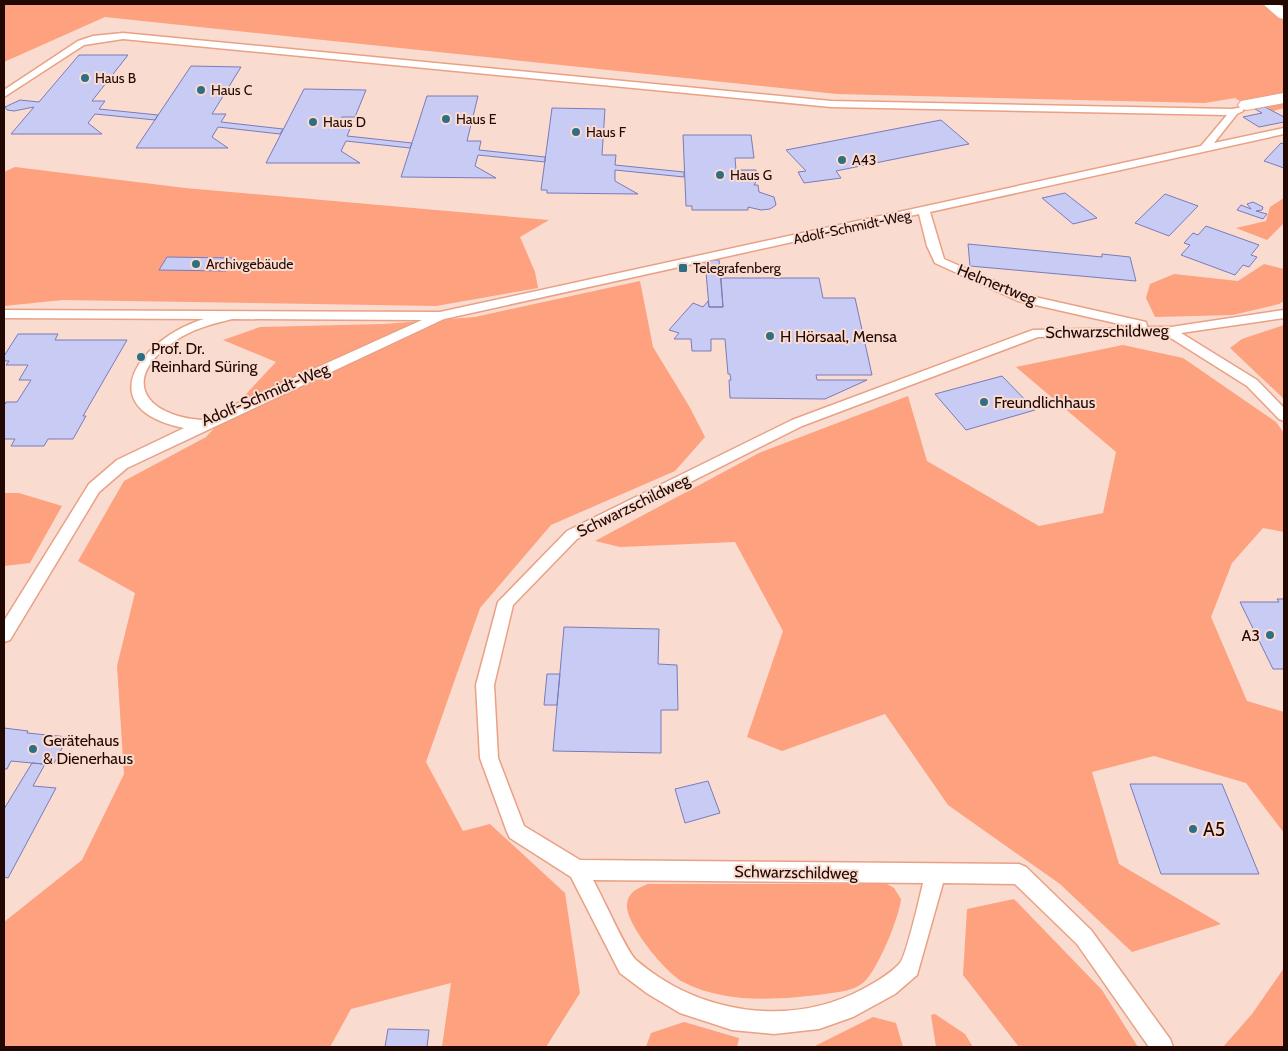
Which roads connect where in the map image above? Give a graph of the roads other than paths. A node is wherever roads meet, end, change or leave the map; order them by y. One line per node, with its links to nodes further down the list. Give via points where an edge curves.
1 (1270, 4): 2 (street)
2 (1284, 15)
3 (4, 94): 5 (lane, via 81,43 123,36 831,104)
4 (1284, 98): 5 (street)
5 (1240, 109): 7 (lane)
6 (1284, 131): 7 (lane)
7 (1204, 149): 8 (lane, Adolf-Schmidt-Weg)
8 (924, 211): 12 (lane, Adolf-Schmidt-Weg); 13 (lane, Helmertweg, via 939,261 1022,298)
9 (4, 314): 11 (lane, Adolf-Schmidt-Weg)
10 (1284, 314): 13 (lane, Schwarzschildweg)
11 (232, 315): 12 (lane, Adolf-Schmidt-Weg); 15 (lane, Adolf-Schmidt-Weg, via 186,330 166,341 149,355 140,369 136,386 141,401 152,412 166,420)
12 (440, 316): 15 (lane, Adolf-Schmidt-Weg)
13 (1171, 330): 14 (lane, Helmertweg, via 1252,384); 17 (lane, Schwarzschildweg, via 1037,333 797,423 572,534 506,602 485,685 490,758 517,832)
14 (1284, 416)
15 (203, 425): 16 (lane, via 122,464 94,488)
16 (4, 634)
17 (578, 870): 18 (lane, Schwarzschildweg); 18 (lane, via 627,966 655,987 688,1005 732,1019 774,1023 819,1018 853,1006 888,987 910,968)
18 (936, 873): 19 (lane, Schwarzschildweg, via 1019,874 1084,937)
19 (1162, 1047)

